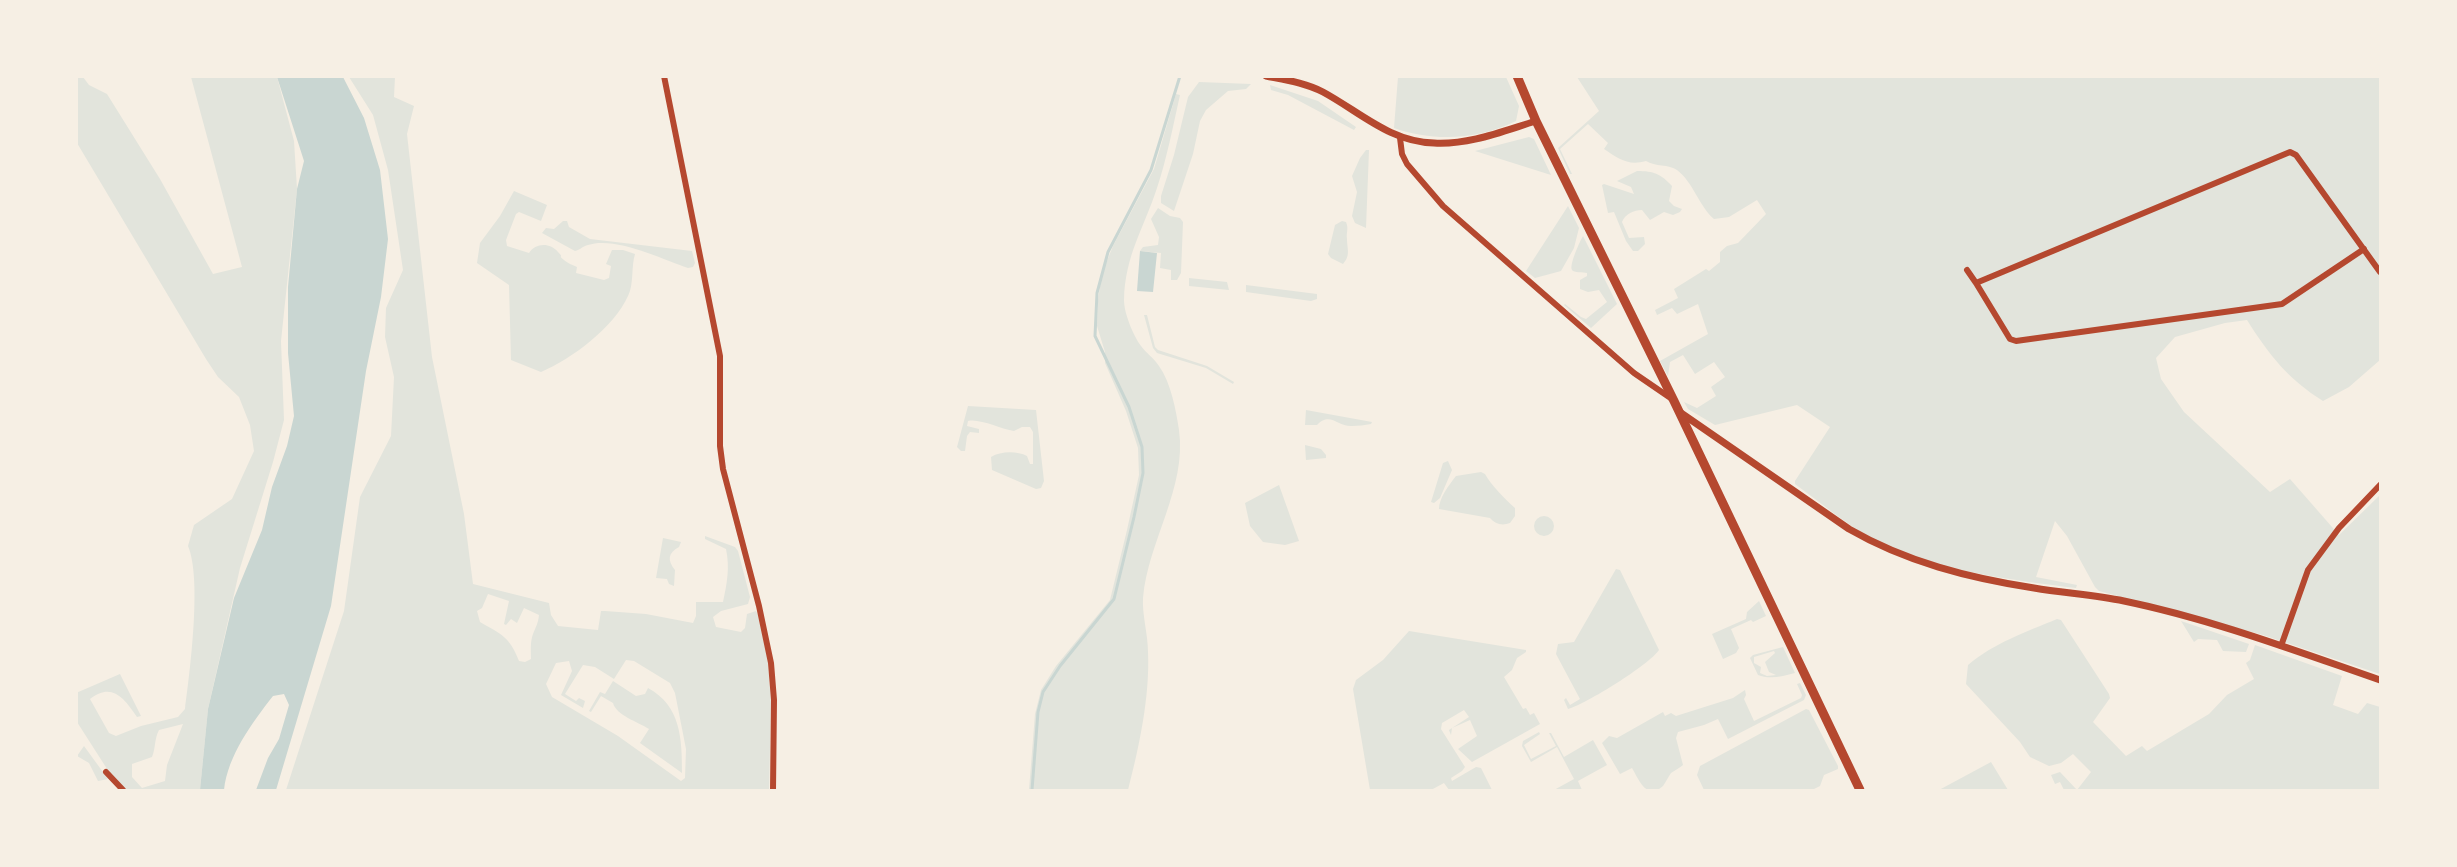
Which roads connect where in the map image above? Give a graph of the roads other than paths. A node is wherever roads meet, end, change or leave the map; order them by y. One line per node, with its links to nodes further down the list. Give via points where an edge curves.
1 (664, 76): 17 (street, via 720,356 723,469 771,663)
2 (1266, 76): 5 (street, via 1322,91)
3 (1517, 76): 4 (main road)
4 (1536, 121): 5 (street, via 1467,141 1419,142); 10 (main road)
5 (1400, 138): 10 (street, via 1407,164 1443,206 1634,373)
6 (2364, 249): 8 (street); 9 (street, via 2282,304 2016,341 2010,339); 9 (street, via 2290,152)
7 (1967, 270): 9 (street)
8 (2380, 272)
9 (1976, 283)
10 (1674, 401): 11 (main road)
11 (1679, 412): 13 (street, via 1849,529 1905,557 1983,579 2126,601); 18 (main road)
12 (2380, 485): 13 (street, via 2339,528 2308,570)
13 (2281, 646): 14 (street)
14 (2380, 680)
15 (106, 772): 16 (street)
16 (123, 790)
17 (773, 790)
18 (1860, 790)

